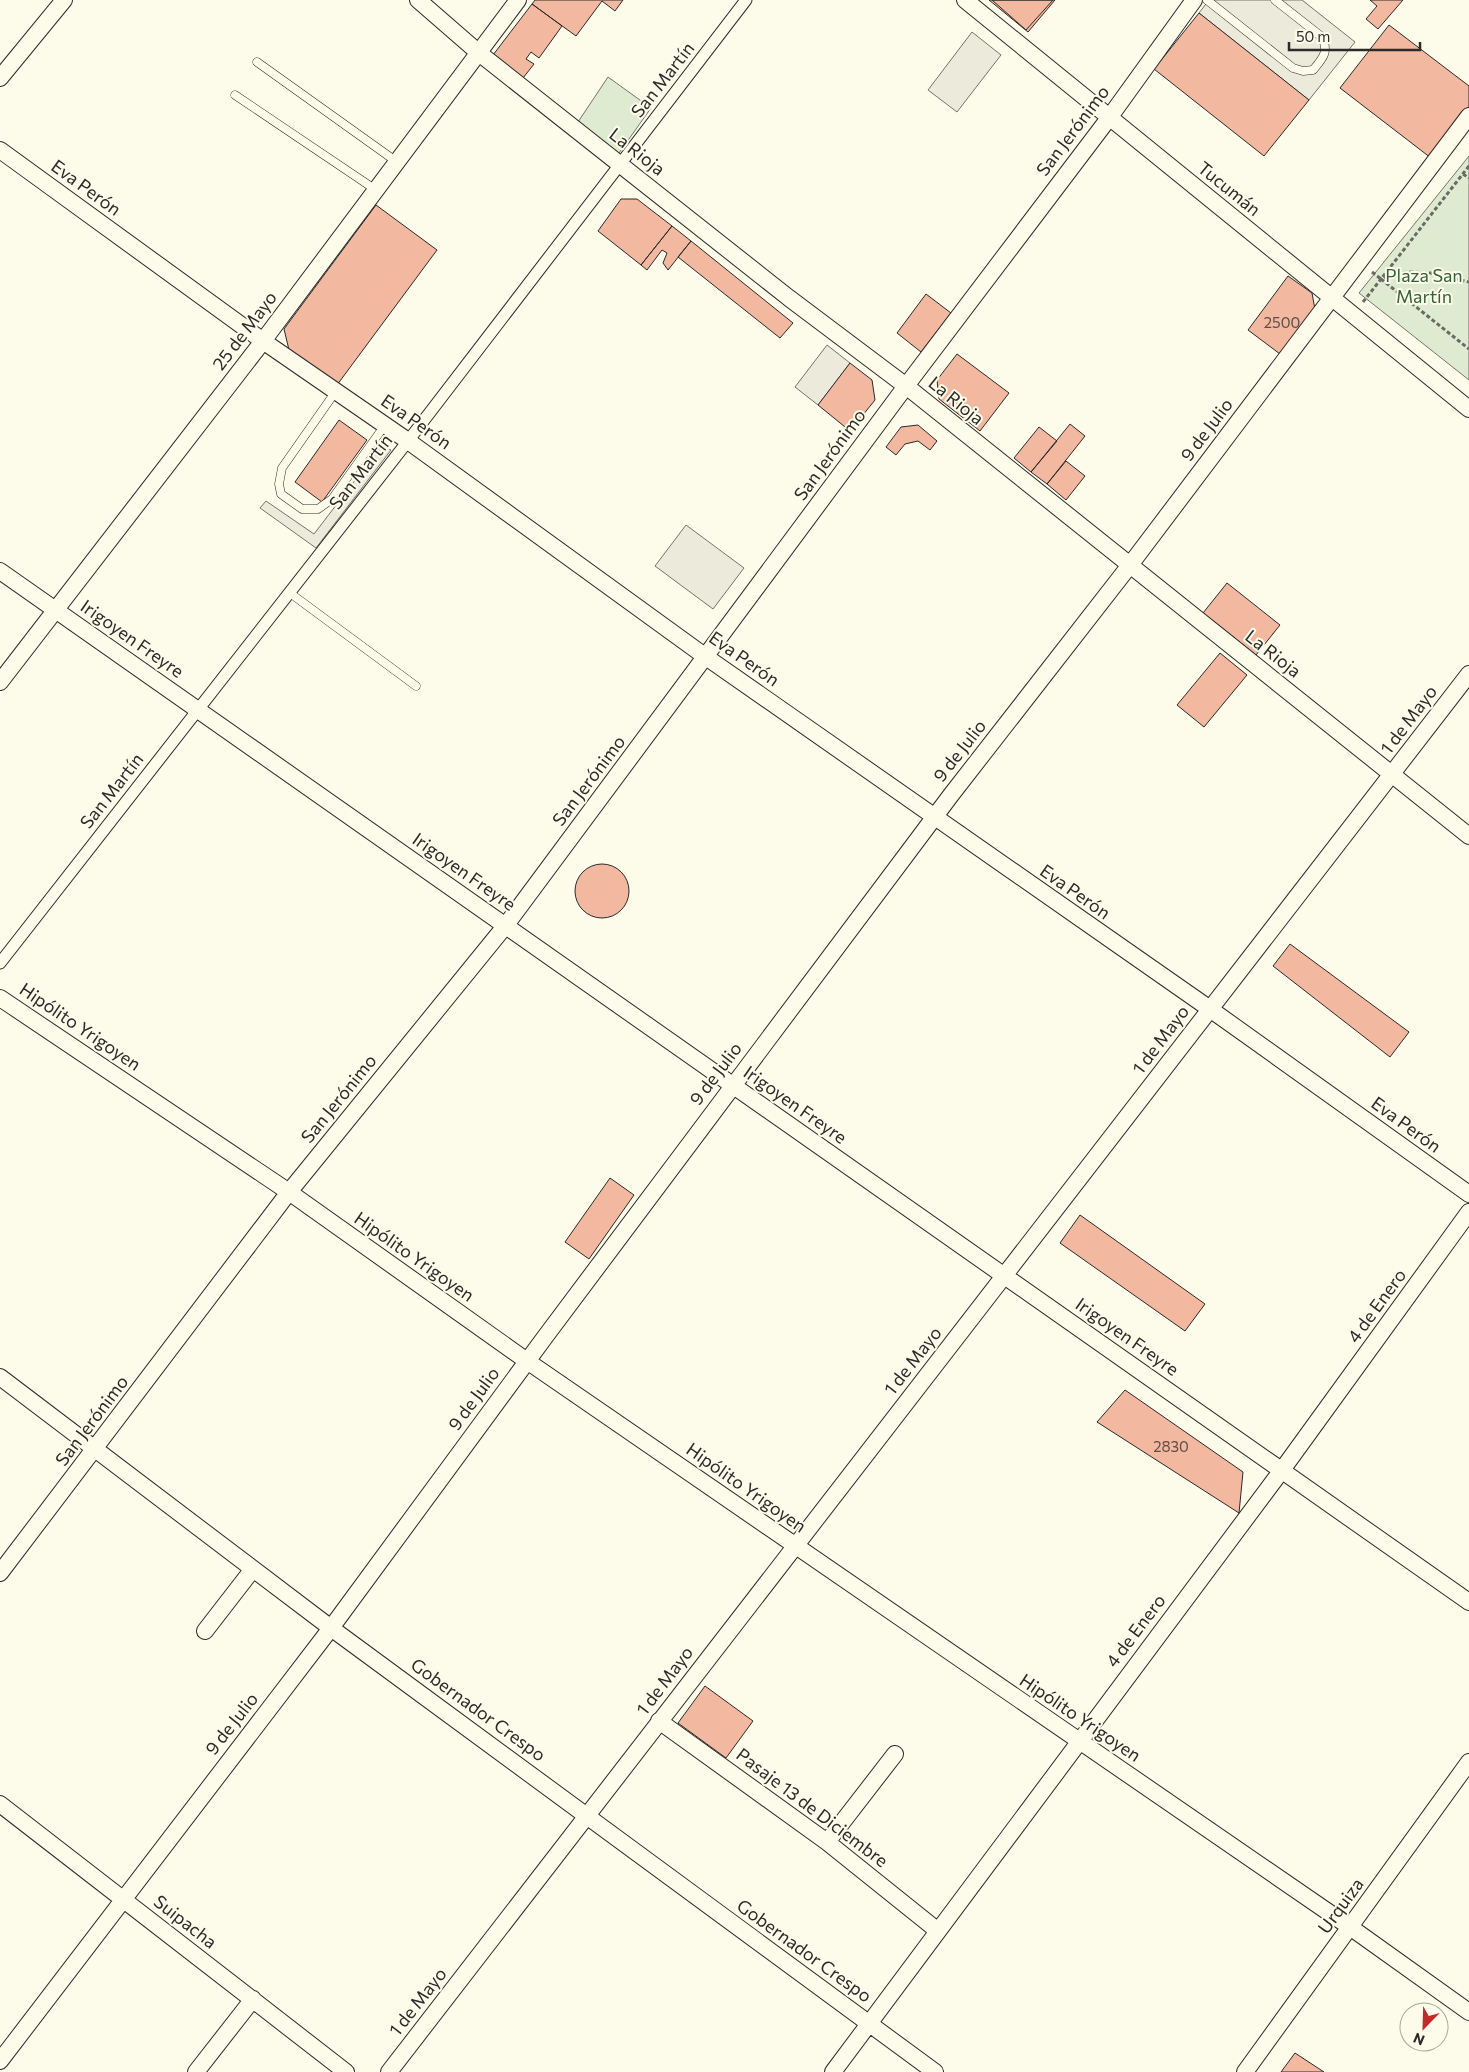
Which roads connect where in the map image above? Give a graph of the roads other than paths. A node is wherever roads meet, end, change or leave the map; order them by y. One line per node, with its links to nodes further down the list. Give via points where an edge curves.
1 (64, 0): 11 (street)
2 (418, 0): 9 (street, La Rioja)
3 (518, 0): 9 (street, 25 de Mayo)
4 (746, 0): 17 (street, San Martín)
5 (965, 0): 14 (street, Tucumán)
6 (1194, 0): 14 (street, San Jerónimo)
7 (1206, 0): 8 (lane, via 1293,68 1313,70 1326,54 1322,37)
8 (1275, 0)
9 (479, 53): 16 (street, 25 de Mayo); 17 (street, La Rioja)
10 (257, 62): 16 (lane)
11 (0, 78)
12 (236, 95): 18 (lane)
13 (1469, 116): 19 (street, 9 de Julio)
14 (1109, 118): 19 (street, Tucumán); 21 (street, San Jerónimo)
15 (0, 150): 20 (street, Eva Perón)
16 (397, 162): 18 (street, 25 de Mayo)
17 (620, 164): 21 (street, La Rioja); 25 (street, San Martín)
18 (376, 190): 20 (street, 25 de Mayo)
19 (1332, 297): 23 (street, Tucumán); 26 (street, 9 de Julio)
20 (263, 341): 22 (street, Eva Perón); 29 (street, 25 de Mayo)
21 (906, 386): 26 (street, La Rioja); 30 (street, San Jerónimo)
22 (336, 391): 24 (street, Eva Perón); 24 (lane, via 282,468 281,494 302,509 318,509 332,498)
23 (1469, 409)
24 (386, 424): 25 (street, Eva Perón)
25 (408, 440): 28 (street, San Martín); 30 (street, Eva Perón)
26 (1130, 565): 35 (street, La Rioja); 36 (street, 9 de Julio)
27 (0, 571): 29 (street, Irigoyen Freyre)
28 (290, 593): 33 (lane); 34 (street, San Martín)
29 (55, 610): 32 (street, 25 de Mayo); 34 (street, Irigoyen Freyre)
30 (706, 657): 36 (street, Eva Perón); 38 (street, San Jerónimo)
31 (1469, 674): 35 (street, 1 de Mayo)
32 (0, 682)
33 (416, 686)
34 (199, 709): 38 (street, Irigoyen Freyre); 39 (street, San Martín)
35 (1393, 774): 37 (street, La Rioja); 41 (street, 1 de Mayo)
36 (934, 818): 41 (street, Eva Perón); 42 (street, 9 de Julio)
37 (1469, 836)
38 (506, 926): 42 (street, Irigoyen Freyre); 43 (street, San Jerónimo)
39 (0, 963)
40 (0, 998): 43 (street, Hipólito Yrigoyen)
41 (1210, 1009): 44 (street, Eva Perón); 46 (street, 1 de Mayo)
42 (732, 1086): 46 (street, Irigoyen Freyre); 47 (street, 9 de Julio)
43 (289, 1192): 47 (street, Hipólito Yrigoyen); 49 (street, San Jerónimo)
44 (1469, 1194)
45 (1469, 1212): 50 (street, 4 de Enero)
46 (1005, 1277): 50 (street, Irigoyen Freyre); 51 (street, 1 de Mayo)
47 (527, 1361): 51 (street, Hipólito Yrigoyen); 55 (street, 9 de Julio)
48 (0, 1377): 49 (street, Gobernador Crespo)
49 (96, 1450): 52 (street, Gobernador Crespo); 53 (street, San Jerónimo)
50 (1282, 1470): 54 (street, Irigoyen Freyre); 58 (street, 4 de Enero)
51 (794, 1545): 57 (street, 1 de Mayo); 58 (street, Hipólito Yrigoyen)
52 (253, 1569): 55 (street, Gobernador Crespo); 56 (street)
53 (0, 1573)
54 (1469, 1602)
55 (331, 1628): 62 (street, Gobernador Crespo); 64 (street, 9 de Julio)
56 (205, 1632)
57 (659, 1721): 62 (street, 1 de Mayo); 63 (street, Pasaje 13 de Diciembre)
58 (1078, 1741): 65 (street, Hipólito Yrigoyen); 66 (street, 4 de Enero)
59 (895, 1754): 63 (street)
60 (1469, 1762): 65 (street, Urquiza)
61 (0, 1804): 64 (street, Suipacha)
62 (588, 1816): 69 (street, Gobernador Crespo); 73 (street, 1 de Mayo)
63 (827, 1842): 66 (street, Pasaje 13 de Diciembre)
64 (122, 1899): 67 (street, Suipacha); 70 (street, 9 de Julio)
65 (1350, 1927): 68 (street, Hipólito Yrigoyen); 76 (street, Urquiza)
66 (938, 1931): 69 (street, 4 de Enero)
67 (252, 1999): 71 (street); 72 (street, Suipacha)
68 (1469, 2012)
69 (868, 2023): 74 (street, 4 de Enero); 75 (street, Gobernador Crespo)
70 (0, 2061)
71 (196, 2072)
72 (346, 2072)
73 (389, 2072)
74 (833, 2072)
75 (935, 2072)
76 (1245, 2072)

